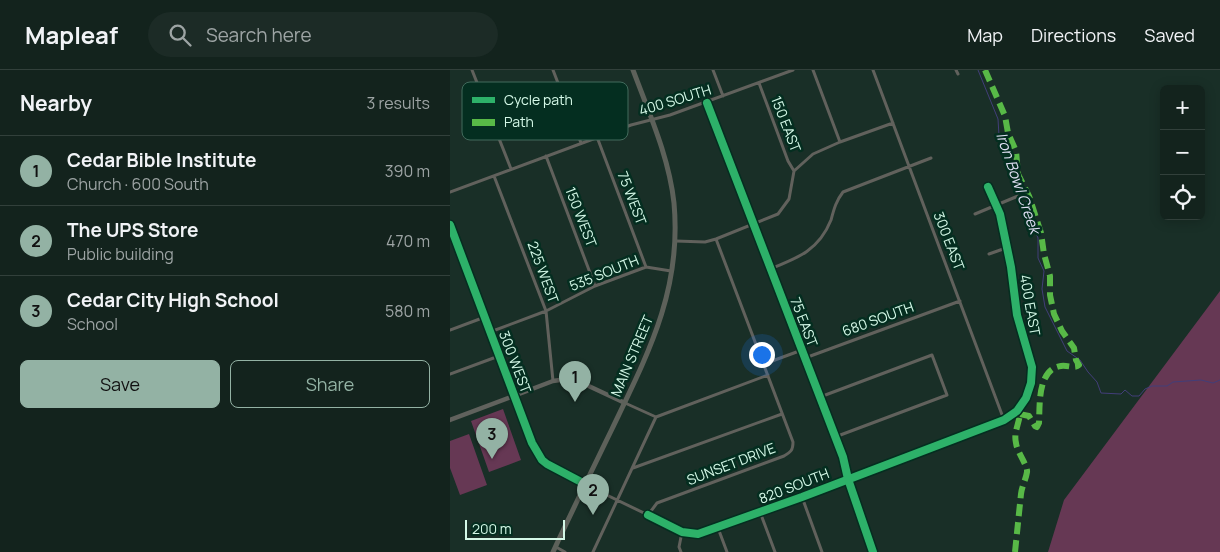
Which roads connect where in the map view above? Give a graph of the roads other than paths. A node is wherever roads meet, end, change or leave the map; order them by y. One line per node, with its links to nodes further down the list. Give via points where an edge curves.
1 (472, 70): 10 (street)
2 (553, 70): 11 (street)
3 (633, 70): 15 (main road, MAIN STREET)
4 (713, 70): 13 (street)
5 (793, 70): 12 (street, 400 SOUTH)
6 (812, 70): 22 (street)
7 (873, 70): 16 (street, 300 EAST)
8 (956, 70): 9 (street)
9 (958, 74)
10 (477, 82)
11 (558, 82)
12 (759, 83): 13 (street, 400 SOUTH); 28 (street, 150 EAST)
13 (723, 96): 14 (street, 400 SOUTH)
14 (707, 103): 15 (street, 400 SOUTH); 36 (street, 75 EAST)
15 (652, 120): 17 (street, 400 SOUTH); 38 (main road, MAIN STREET, via 666,161 674,203)
16 (893, 123): 22 (street); 26 (street, 300 EAST)
17 (628, 126)
18 (500, 140): 27 (street)
19 (580, 140): 23 (street)
20 (589, 140): 23 (street, 400 SOUTH)
21 (598, 140): 41 (street, 75 WEST)
22 (840, 142): 28 (street, via 813,154)
23 (581, 143): 24 (street, 400 SOUTH)
24 (546, 156): 27 (street, 400 SOUTH); 44 (street, 150 WEST)
25 (931, 158): 26 (street)
26 (909, 167): 42 (street, via 843,192 836,201 823,235 812,249); 45 (street, 300 EAST)
27 (511, 169): 29 (street, 400 SOUTH)
28 (794, 171): 36 (street, via 789,199 778,214)
29 (494, 176): 31 (street, 400 SOUTH); 46 (street, 225 WEST)
30 (988, 187): 33 (street, 400 EAST)
31 (450, 192)
32 (1018, 196): 33 (street)
33 (996, 204): 34 (street); 39 (street, 400 EAST)
34 (975, 214)
35 (450, 225): 47 (street, 300 WEST)
36 (753, 225): 37 (street); 42 (street, 75 EAST)
37 (716, 239): 38 (street); 53 (street, SUNSET DRIVE)
38 (676, 241): 43 (main road, MAIN STREET)
39 (1006, 248): 40 (street); 63 (street, 400 EAST, via 1017,314 1032,367 1026,398 1016,412)
40 (989, 254)
41 (646, 267): 43 (street, 535 SOUTH); 44 (street, 535 SOUTH)
42 (770, 269): 50 (street, 75 EAST)
43 (672, 272): 59 (main road, MAIN STREET, via 652,344)
44 (595, 286): 46 (street, 535 SOUTH)
45 (960, 301): 52 (street, 680 SOUTH); 63 (street, 300 EAST)
46 (546, 311): 49 (street, 535 SOUTH); 56 (street, 225 WEST)
47 (485, 317): 48 (street); 49 (street, 300 WEST)
48 (450, 330)
49 (490, 332): 51 (street, 300 WEST)
50 (802, 350): 52 (street, 75 EAST); 53 (street)
51 (499, 356): 54 (street); 57 (street, 300 WEST)
52 (805, 358): 58 (street, 75 EAST)
53 (764, 364): 55 (street, SUNSET DRIVE)
54 (450, 374)
55 (768, 376): 60 (street, SUNSET DRIVE); 61 (street)
56 (553, 381): 57 (main road); 59 (main road, via 578,381)
57 (514, 396): 62 (main road); 67 (street, 300 WEST, via 542,460)
58 (820, 397): 64 (street, 75 EAST); 64 (street, via 932,355 947,395)
59 (624, 403): 61 (street); 67 (main road, MAIN STREET)
60 (782, 414): 65 (street); 71 (street, SUNSET DRIVE, via 793,442 790,453 657,503)
61 (656, 417): 65 (street)
62 (450, 420)
63 (1004, 420): 66 (street, 820 SOUTH)
64 (835, 437): 66 (street, 75 EAST)
65 (632, 468): 69 (street)
66 (848, 479): 68 (street, 820 SOUTH); 81 (street, 75 EAST)
67 (585, 484): 69 (street); 74 (main road, MAIN STREET)
68 (802, 497): 70 (street, 820 SOUTH); 80 (street)
69 (618, 499): 71 (street); 76 (street)
70 (760, 512): 72 (street, 820 SOUTH); 79 (street)
71 (648, 515): 73 (street, 820 SOUTH)
72 (718, 528): 73 (street, 820 SOUTH, via 698,534); 78 (street)
73 (682, 532): 77 (street)
74 (554, 550): 75 (street)
75 (565, 552)
76 (593, 552)
77 (681, 552)
78 (727, 552)
79 (775, 552)
80 (822, 552)
81 (873, 552)

